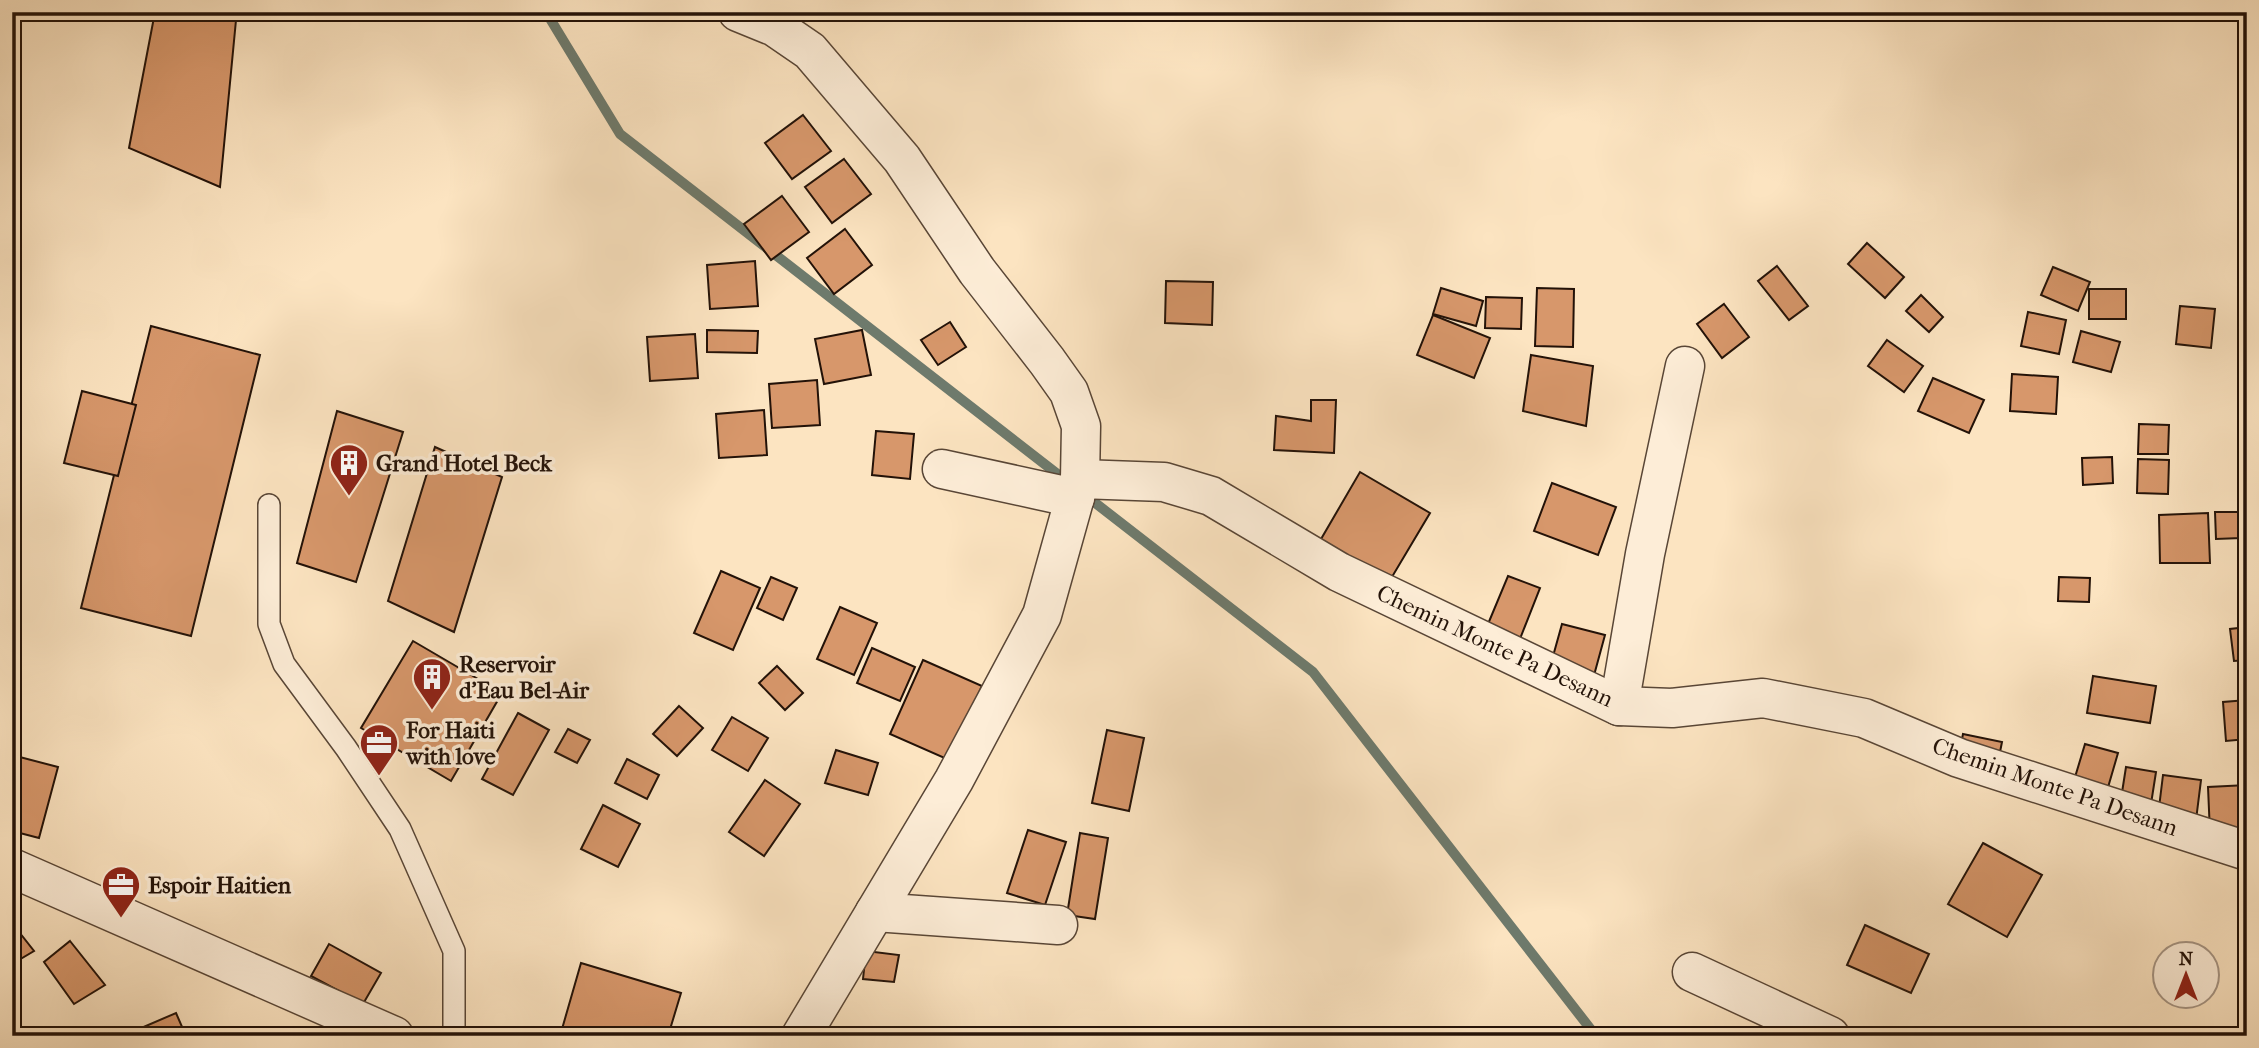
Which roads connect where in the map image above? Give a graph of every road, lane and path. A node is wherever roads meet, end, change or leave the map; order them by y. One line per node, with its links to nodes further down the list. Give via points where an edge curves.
1 (738, 12): 4 (street, via 775,27 810,51 902,159 977,271 1048,361 1069,392 1081,426)
2 (1685, 366): 6 (street)
3 (942, 469): 4 (street, Chemin Monte Pa Desann)
4 (1078, 489): 6 (street, Chemin Monte Pa Desann, via 1164,482 1211,496 1339,572); 9 (street, via 1042,615 954,780)
5 (269, 505): 13 (lane, via 269,624 284,664 401,829 454,951)
6 (1619, 706): 7 (street, Chemin Monte Pa Desann, via 1672,708 1763,698 1864,718 1959,758)
7 (2247, 851)
8 (12, 867): 12 (street)
9 (875, 912): 10 (street); 14 (street)
10 (1058, 925)
11 (1692, 972): 15 (street)
12 (394, 1036)
13 (454, 1036)
14 (801, 1036)
15 (1830, 1036)

